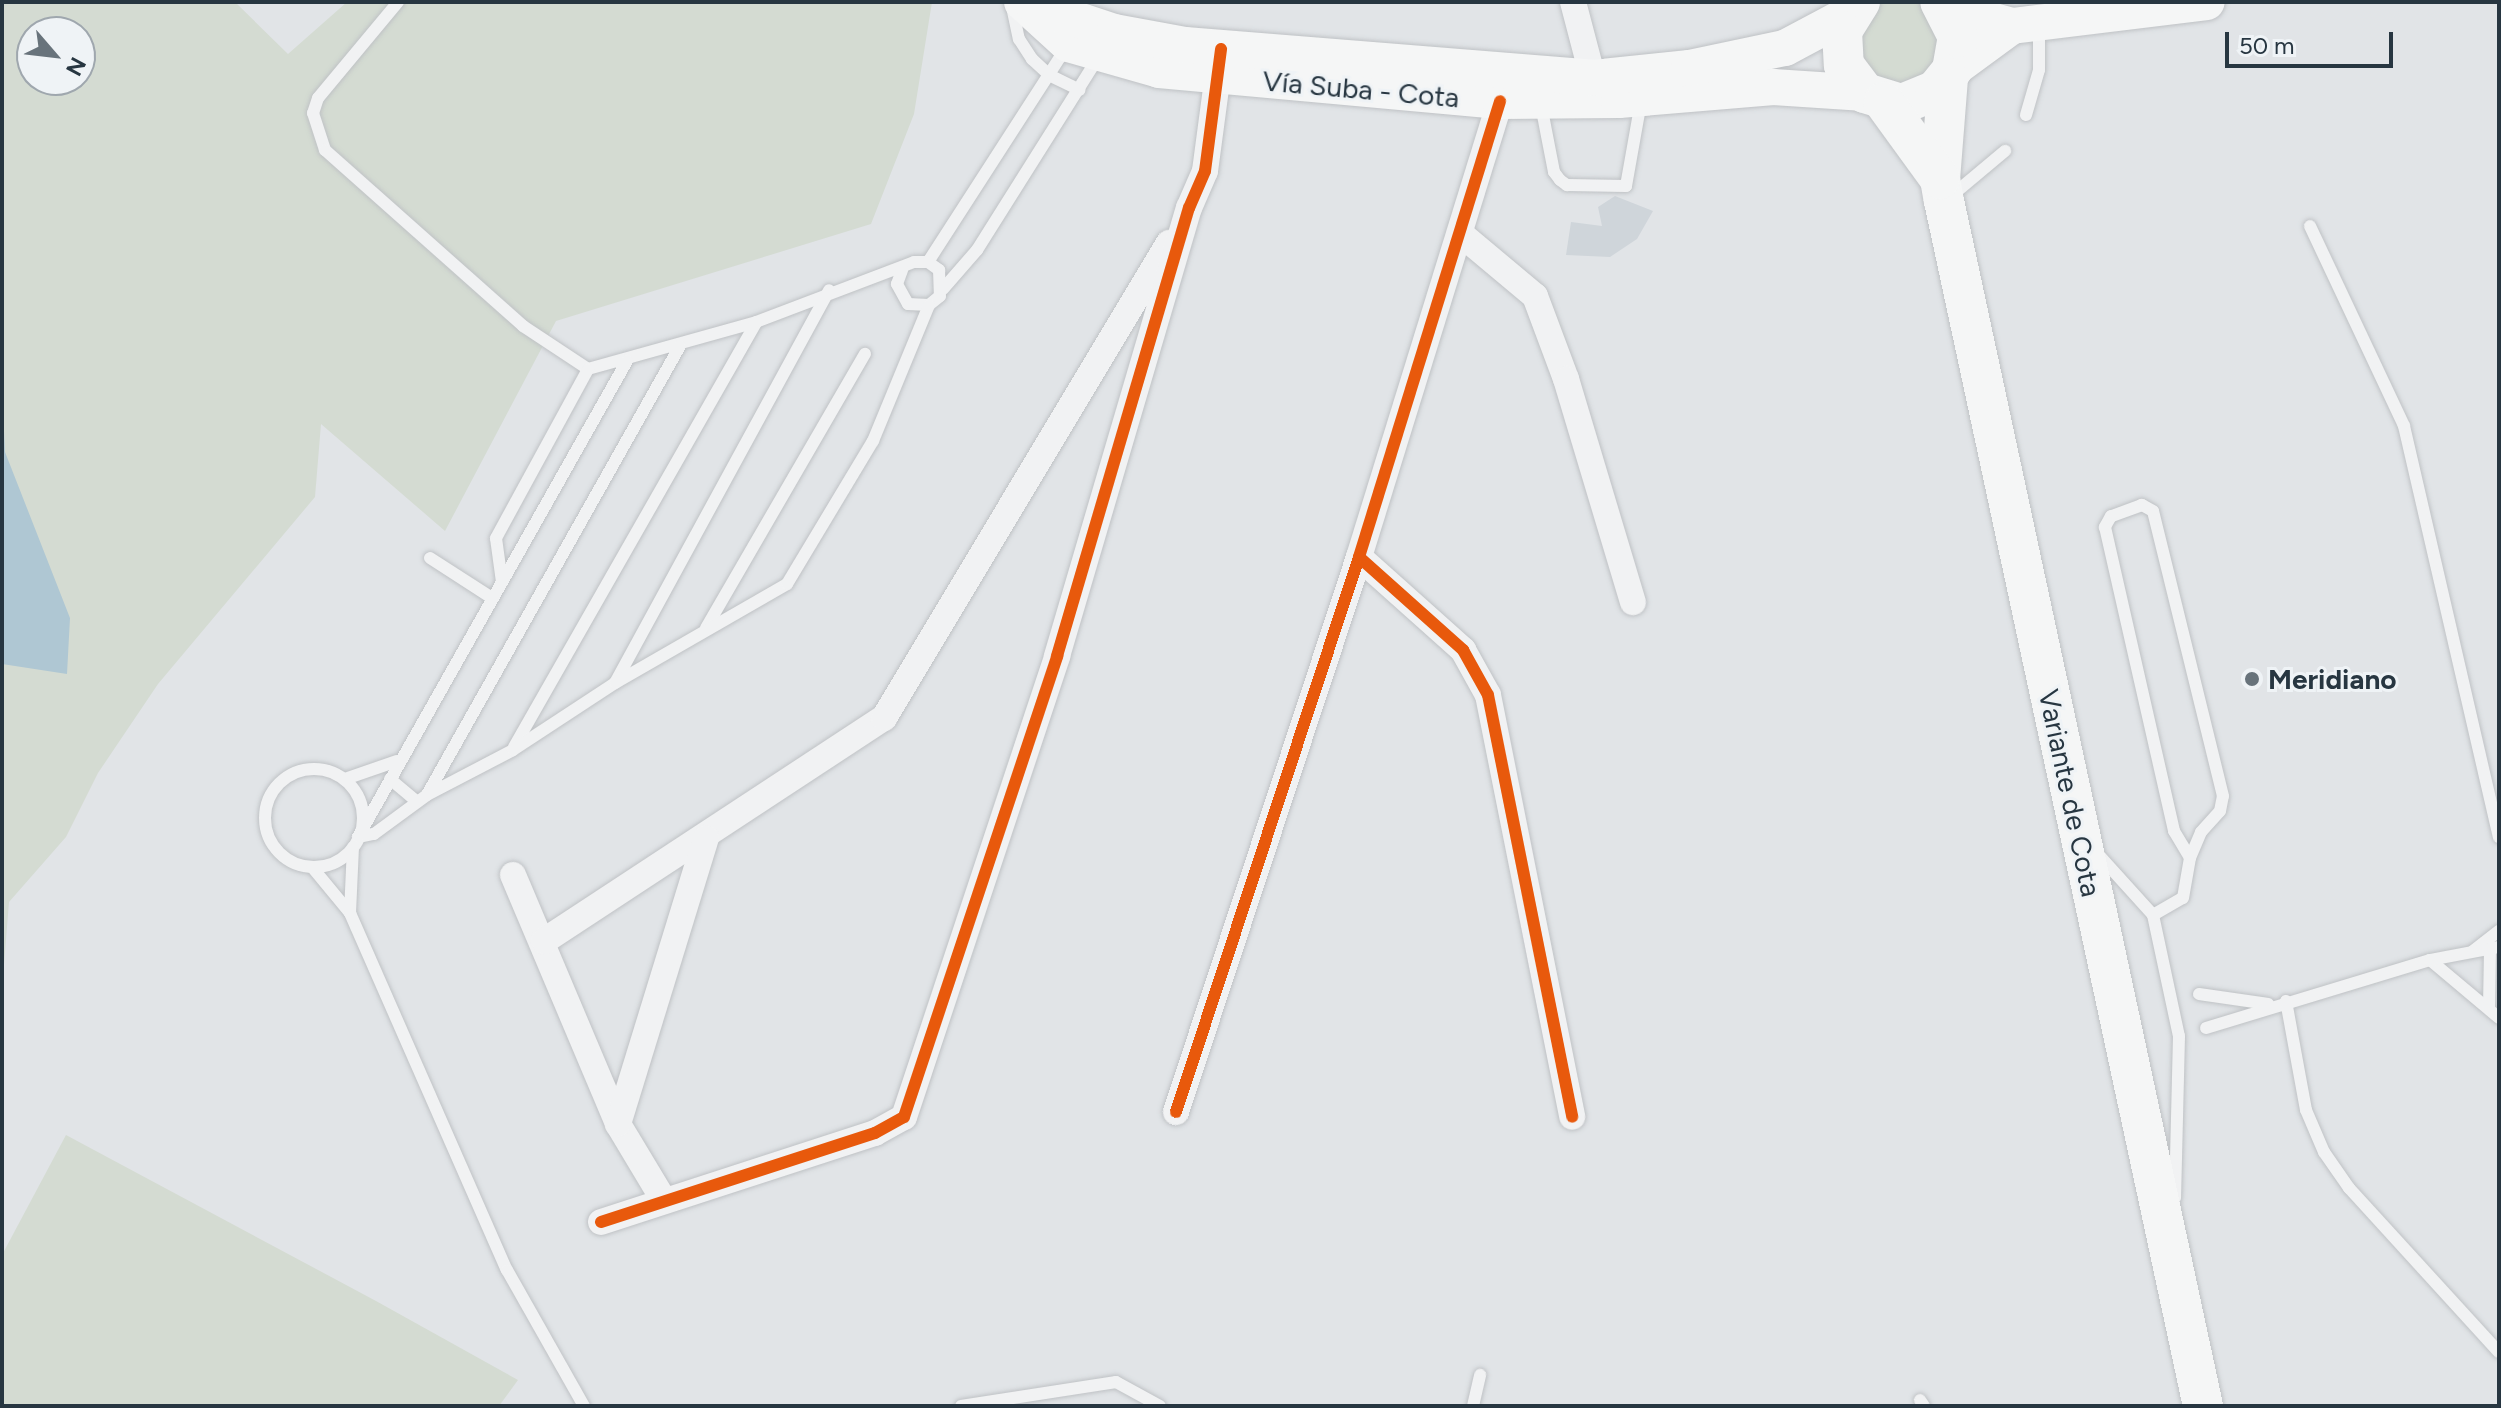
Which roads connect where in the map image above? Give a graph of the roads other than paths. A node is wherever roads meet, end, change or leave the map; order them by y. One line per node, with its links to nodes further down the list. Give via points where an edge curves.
1 (398, 2): 34 (lane, via 318,98 314,125 325,150 523,326)
2 (1011, 2): 12 (lane, via 1019,39)
3 (1023, 2): 9 (main road, Vía Suba - Cota)
4 (1573, 2): 13 (street)
5 (2207, 2): 8 (main road)
6 (1942, 4): 8 (main road); 11 (main road, Variante de Cota, via 1958,37)
7 (1856, 5): 13 (main road, Vía Suba - Cota, via 1785,48 1689,68); 15 (main road, Variante de Cota, via 1840,48 1852,81)
8 (2026, 25): 11 (main road); 19 (lane, via 2039,70)
9 (1090, 38): 10 (main road, Vía Suba - Cota); 12 (lane); 14 (lane)
10 (1220, 62): 13 (main road, Vía Suba - Cota); 17 (main road, Vía Suba - Cota); 22 (street, via 1205,171)
11 (1950, 74): 15 (main road, via 1919,100); 21 (main road, Variante de Cota)
12 (1049, 75): 14 (lane); 25 (lane)
13 (1593, 78)
14 (1080, 90): 27 (lane, via 977,250)
15 (1874, 97): 16 (main road, Vía Suba - Cota, via 1773,87); 21 (main road, Variante de Cota)
16 (1642, 98): 18 (main road, Vía Suba - Cota); 18 (lane, via 1626,186 1567,185 1560,180)
17 (1500, 101): 18 (main road, Vía Suba - Cota); 24 (street)
18 (1541, 102)
19 (2026, 115)
20 (2005, 151): 21 (lane, via 1977,179)
21 (1942, 190): 47 (main road, Variante de Cota)
22 (1189, 208): 49 (street, via 884,718); 74 (street, via 1057,656 904,1117 875,1133)
23 (2310, 226): 48 (lane, via 2404,426)
24 (1462, 235): 35 (street); 39 (street, via 1535,296 1566,379)
25 (928, 262): 26 (lane, via 914,262); 27 (lane, via 939,270)
26 (902, 270): 28 (lane); 29 (lane, via 897,284 902,298 914,307)
27 (943, 289): 29 (lane)
28 (829, 290): 30 (lane); 41 (lane)
29 (929, 305): 40 (lane, via 873,441 787,584)
30 (756, 322): 31 (lane); 42 (lane)
31 (680, 346): 33 (lane); 46 (lane)
32 (865, 354): 40 (lane)
33 (627, 361): 34 (lane); 37 (lane)
34 (588, 369): 37 (lane, via 496,538)
35 (1359, 557): 71 (street); 72 (street, via 1463,650 1483,682)
36 (430, 558): 38 (lane)
37 (502, 582): 38 (lane)
38 (492, 598): 43 (lane)
39 (1633, 602)
40 (705, 629): 41 (lane)
41 (615, 683): 42 (lane)
42 (513, 750): 46 (lane)
43 (397, 761): 44 (lane); 45 (lane)
44 (345, 779): 50 (lane, via 360,802); 52 (lane, via 322,769 304,769 281,782 267,804 269,839 280,853)
45 (390, 779): 46 (lane); 50 (lane)
46 (422, 798): 50 (lane)
47 (2078, 832): 55 (lane); 76 (main road, Variante de Cota)
48 (2499, 837)
49 (706, 838): 57 (street); 73 (street)
50 (356, 842): 52 (lane, via 340,859); 54 (lane)
51 (2190, 858): 51 (lane, via 2201,832 2220,811 2223,796 2153,511 2142,505 2111,516 2105,527 2174,831); 55 (lane, via 2183,898)
52 (312, 867): 54 (lane)
53 (513, 875): 57 (street)
54 (350, 913): 79 (lane, via 501,1257)
55 (2153, 915): 62 (lane)
56 (2499, 931): 59 (lane)
57 (544, 941): 73 (street)
58 (2495, 948): 59 (lane); 66 (lane)
59 (2471, 953): 60 (lane)
60 (2430, 960): 64 (lane); 66 (lane)
61 (2184, 992): 62 (lane)
62 (2170, 994): 70 (lane)
63 (2199, 994): 65 (lane)
64 (2286, 1001): 65 (lane); 77 (lane, via 2306,1110 2324,1152 2349,1188)
65 (2271, 1005): 68 (lane)
66 (2489, 1007): 67 (lane)
67 (2499, 1018)
68 (2206, 1028)
69 (2193, 1033): 70 (lane)
70 (2179, 1036): 76 (lane)
71 (1176, 1112)
72 (1572, 1117)
73 (618, 1124): 74 (street)
74 (663, 1199): 75 (street)
75 (601, 1222)
76 (2173, 1281): 83 (main road, Variante de Cota)
77 (2499, 1352)
78 (1480, 1375): 82 (lane)
79 (584, 1406)
80 (961, 1406): 81 (lane, via 1116,1382)
81 (1160, 1406)
82 (1473, 1406)
83 (2203, 1406)

